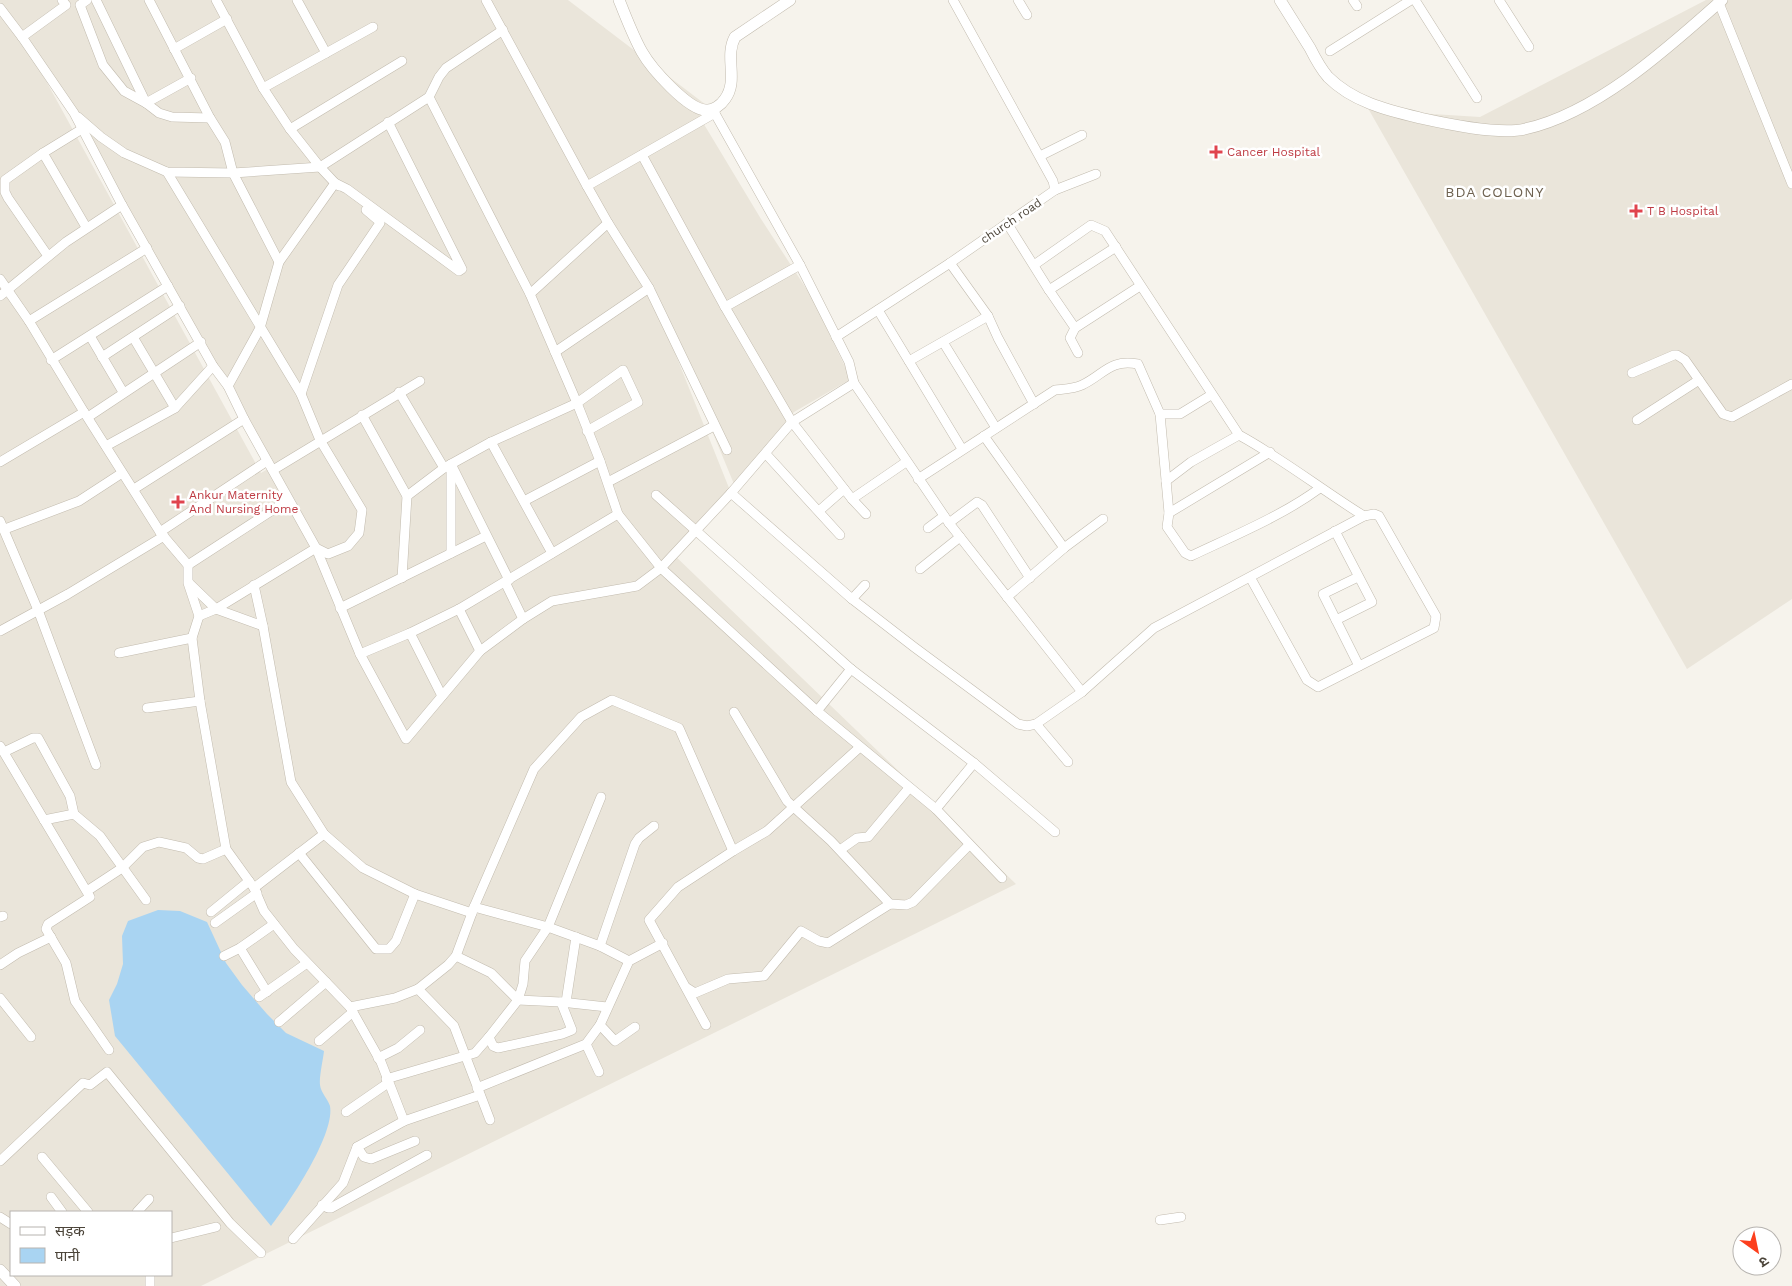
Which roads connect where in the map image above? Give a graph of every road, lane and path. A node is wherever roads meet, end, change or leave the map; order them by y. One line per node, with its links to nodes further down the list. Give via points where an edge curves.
1 (62, 0): 21 (street, via 66,6)
2 (87, 0): 31 (street, via 80,5 103,65 124,91)
3 (96, 0): 31 (street)
4 (149, 0): 23 (street)
5 (216, 0): 18 (street)
6 (297, 0): 25 (street)
7 (486, 0): 20 (street)
8 (619, 0): 32 (street, via 642,52 663,81 692,105)
9 (790, 0): 32 (street, via 735,37 730,53 730,90)
10 (953, 0): 41 (street, church road)
11 (1018, 0): 17 (street)
12 (1280, 0): 15 (street, via 1327,75 1351,95 1375,106 1444,124 1507,130 1524,129 1561,117 1603,95 1659,56)
13 (1413, 0): 24 (street); 30 (street)
14 (1498, 0): 22 (street)
15 (1720, 2): 47 (street)
16 (0, 8): 21 (street)
17 (1027, 15)
18 (227, 19): 23 (street); 28 (street)
19 (372, 26): 25 (street)
20 (503, 30): 29 (street, via 446,68); 48 (street)
21 (22, 37): 33 (street)
22 (1528, 48)
23 (174, 49): 27 (street)
24 (1330, 51)
25 (326, 54): 28 (street)
26 (402, 61): 37 (street)
27 (190, 78): 31 (street); 34 (street)
28 (263, 88): 37 (street)
29 (429, 97): 35 (street); 67 (street)
30 (1477, 98)
31 (146, 103): 34 (street, via 159,113 172,117)
32 (714, 111): 40 (street); 59 (street)
33 (74, 113): 36 (street); 43 (street, via 124,154)
34 (210, 118): 44 (street, via 225,142)
35 (388, 122): 42 (street); 46 (street, via 462,269 459,271)
36 (82, 128): 39 (street); 50 (street)
37 (290, 129): 42 (street)
38 (1082, 135): 41 (street)
39 (43, 153): 53 (street); 56 (street, via 5,180 5,192)
40 (642, 155): 48 (street); 69 (street)
41 (1040, 156): 49 (street, church road)
42 (320, 167): 44 (street); 46 (street)
43 (167, 172): 44 (street); 73 (street)
44 (232, 173): 57 (street)
45 (1096, 174): 49 (street)
46 (335, 183): 57 (street); 95 (street, via 380,222 338,284)
47 (1792, 184)
48 (587, 186): 51 (street)
49 (1055, 190): 52 (street, church road)
50 (122, 205): 53 (street); 55 (street)
51 (608, 223): 64 (street); 67 (street)
52 (1007, 223): 58 (street, church road); 60 (street)
53 (86, 227): 56 (street)
54 (1116, 247): 60 (street, via 1105,231 1091,225); 63 (street); 65 (street)
55 (147, 248): 62 (street); 72 (street)
56 (48, 256): 66 (street)
57 (279, 262): 73 (street)
58 (950, 263): 70 (street, church road); 71 (street)
59 (800, 265): 69 (street); 77 (street)
60 (1034, 266): 65 (street)
61 (0, 279): 66 (street)
62 (168, 286): 68 (street); 75 (street)
63 (1140, 286): 74 (street); 96 (street)
64 (649, 288): 80 (street); 106 (street)
65 (1049, 290): 74 (street)
66 (4, 293): 72 (street)
67 (530, 294): 80 (street)
68 (180, 306): 76 (street); 78 (street)
69 (725, 307): 105 (street)
70 (878, 310): 77 (street, church road); 84 (street)
71 (988, 316): 79 (street); 98 (street)
72 (29, 321): 83 (street)
73 (260, 328): 92 (street); 95 (street)
74 (1075, 328): 81 (street, via 1070,338)
75 (90, 336): 82 (street); 83 (street)
76 (133, 337): 82 (street); 86 (street)
77 (836, 337): 90 (street, via 849,362)
78 (201, 342): 85 (street); 86 (street)
79 (943, 342): 84 (street); 107 (street)
80 (555, 352): 97 (street)
81 (1078, 353)
82 (102, 357): 93 (street)
83 (51, 360): 100 (street)
84 (910, 361): 114 (street)
85 (213, 366): 92 (street); 99 (street)
86 (155, 373): 93 (street); 99 (street)
87 (1632, 373): 88 (street, via 1677,355 1685,360)
88 (1699, 380): 91 (street, via 1722,414 1732,417); 104 (street)
89 (420, 381): 94 (street)
90 (854, 384): 105 (street); 121 (street)
91 (1792, 384)
92 (228, 386): 103 (street)
93 (124, 392): 100 (street)
94 (399, 392): 102 (street); 122 (street)
95 (301, 394): 111 (street)
96 (1211, 395): 101 (street, via 1180,414); 109 (street)
97 (577, 403): 108 (street); 108 (street, via 623,370 638,402); 112 (street)
98 (1034, 404): 101 (street, via 1055,390 1081,386 1115,364 1127,362 1138,364); 107 (street)
99 (175, 408): 113 (street)
100 (86, 414): 113 (street); 120 (street)
101 (1160, 414): 126 (street)
102 (362, 415): 111 (street); 133 (street)
103 (244, 419): 118 (street); 130 (street)
104 (1637, 420)
105 (792, 422): 117 (street); 129 (street)
106 (714, 426): 115 (street); 127 (street)
107 (996, 428): 110 (street)
108 (587, 431): 119 (street)
109 (1239, 435): 116 (street); 126 (street, via 1191,462)
110 (984, 436): 114 (street); 154 (street)
111 (320, 440): 123 (street); 153 (street, via 362,510 359,533 348,546 328,554)
112 (492, 442): 122 (street); 136 (street)
113 (106, 446): 124 (street)
114 (962, 449): 125 (street)
115 (727, 450)
116 (1270, 452): 128 (street); 138 (street)
117 (766, 454): 131 (street); 137 (street)
118 (268, 461): 123 (street); 149 (street)
119 (600, 461): 127 (street); 136 (street)
120 (0, 462)
121 (906, 462): 125 (street); 134 (street)
122 (447, 466): 133 (street); 151 (street); 155 (street)
123 (273, 470): 135 (street)
124 (122, 473): 130 (street); 146 (street, via 79,501)
125 (918, 479): 142 (street)
126 (1166, 481): 138 (street)
127 (608, 482): 139 (street)
128 (1320, 488): 138 (street, via 1299,504 1191,556 1185,553 1167,527); 141 (street)
129 (844, 489): 134 (street); 137 (street)
130 (134, 490): 149 (street)
131 (731, 493): 147 (street); 169 (street)
132 (656, 495): 147 (street)
133 (407, 496): 162 (street)
134 (852, 499): 140 (street)
135 (288, 500): 153 (street); 157 (street)
136 (524, 501): 156 (street)
137 (819, 510): 150 (street)
138 (1169, 513)
139 (618, 514): 156 (street); 158 (street)
140 (866, 514)
141 (1364, 516): 148 (street); 184 (street, via 1379,516 1436,616 1434,628)
142 (946, 519): 145 (street); 152 (street); 163 (street, via 976,502 982,505)
143 (1103, 519): 154 (street)
144 (0, 521): 146 (street)
145 (928, 528)
146 (5, 530): 173 (street)
147 (695, 531): 158 (street); 185 (street)
148 (1336, 531): 160 (street); 161 (street)
149 (162, 534): 157 (street); 173 (street)
150 (840, 535)
151 (486, 536): 155 (street); 164 (street)
152 (960, 537): 159 (street); 168 (street)
153 (316, 548): 166 (street); 171 (street)
154 (1064, 548): 163 (street)
155 (451, 553): 162 (street)
156 (552, 553): 164 (street)
157 (188, 565): 165 (street)
158 (661, 568): 175 (street, via 637,586 552,601); 190 (street)
159 (920, 569)
160 (1250, 577): 184 (street, via 1307,680 1318,687); 186 (street, via 1154,628)
161 (1358, 577): 176 (street, via 1323,594); 176 (street, via 1372,602)
162 (402, 578): 171 (street)
163 (1030, 578): 168 (street)
164 (507, 581): 172 (street); 175 (street)
165 (188, 583): 170 (street); 174 (street)
166 (254, 585): 170 (street); 177 (street)
167 (865, 585): 169 (street)
168 (1007, 597): 186 (street)
169 (852, 599): 192 (street, via 1018,724)
170 (216, 608): 174 (street); 177 (street)
171 (340, 608): 183 (street)
172 (460, 609): 179 (street); 181 (street)
173 (38, 610): 178 (street); 197 (street)
174 (199, 616): 180 (street)
175 (523, 619): 181 (street)
176 (1336, 620): 184 (street)
177 (263, 626): 206 (street, via 291,782)
178 (0, 631)
179 (410, 633): 183 (street); 187 (street)
180 (192, 638): 182 (street); 188 (street)
181 (480, 651): 187 (street)
182 (119, 653)
183 (360, 654): 187 (street, via 406,739)
184 (1359, 666)
185 (851, 669): 190 (street); 196 (street)
186 (1082, 692): 192 (street)
187 (442, 696)
188 (200, 701): 189 (street); 208 (street)
189 (146, 708)
190 (817, 711): 193 (street)
191 (734, 712): 200 (street)
192 (1036, 724): 195 (street)
193 (860, 747): 198 (street); 200 (street)
194 (2, 749): 202 (street, via 38,738 70,796); 203 (street)
195 (1068, 762)
196 (974, 763): 201 (street); 205 (street)
197 (96, 766)
198 (909, 788): 201 (street); 209 (street, via 868,836 857,838)
199 (601, 798): 223 (street)
200 (794, 808): 209 (street); 210 (street, via 768,831)
201 (936, 809): 207 (street)
202 (74, 814): 203 (street); 212 (street, via 100,836)
203 (44, 820): 215 (street)
204 (654, 826): 227 (street, via 635,844)
205 (1055, 832)
206 (324, 834): 211 (street); 216 (street, via 363,868)
207 (969, 844): 213 (street); 218 (street, via 913,902)
208 (226, 849): 212 (street, via 204,859 186,848 159,842 143,847); 214 (street)
209 (840, 850): 218 (street)
210 (733, 851): 219 (street, via 679,728 612,700 581,716 534,769); 226 (street, via 678,887 650,920)
211 (299, 853): 214 (street); 216 (street, via 376,949 389,949 396,941)
212 (122, 868): 215 (street); 217 (street)
213 (1002, 878)
214 (253, 887): 220 (street); 221 (street); 222 (street)
215 (87, 891): 225 (street, via 90,896 48,924 46,929)
216 (415, 894): 219 (street)
217 (146, 900)
218 (890, 904): 235 (street, via 828,943 801,931 764,976 728,979 695,993)
219 (473, 910): 223 (street); 230 (street)
220 (211, 912)
221 (215, 923)
222 (274, 924): 228 (street); 232 (street)
223 (548, 927): 224 (street); 240 (street, via 525,961)
224 (576, 937): 227 (street); 241 (street)
225 (51, 938): 233 (street); 253 (street, via 66,962 76,1001)
226 (663, 943): 231 (street); 235 (street)
227 (600, 946): 231 (street)
228 (240, 948): 229 (street); 237 (street)
229 (224, 956)
230 (456, 956): 236 (street); 240 (street, via 492,973)
231 (630, 961): 242 (street)
232 (307, 963): 234 (street); 237 (street)
233 (0, 965)
234 (326, 982): 243 (street); 244 (street)
235 (687, 988): 246 (street)
236 (418, 989): 243 (street); 254 (street, via 454,1026)
237 (267, 992): 238 (street)
238 (259, 997)
239 (0, 998): 249 (street)
240 (518, 1000): 241 (street); 250 (street)
241 (563, 1002): 242 (street); 250 (street, via 572,1030 498,1048)
242 (607, 1007): 245 (street)
243 (352, 1010): 251 (street); 255 (street)
244 (279, 1022)
245 (600, 1025): 247 (street, via 615,1041); 252 (street)
246 (706, 1025)
247 (636, 1027)
248 (420, 1030): 255 (street, via 398,1048)
249 (31, 1037)
250 (489, 1037): 254 (street, via 475,1053)
251 (319, 1040)
252 (586, 1044): 256 (street); 258 (street)
253 (110, 1050)
254 (467, 1056): 257 (street); 258 (street)
255 (378, 1058): 257 (street)
256 (599, 1072)
257 (387, 1081): 259 (street); 261 (street)
258 (478, 1092): 260 (street); 261 (street)
259 (346, 1112)
260 (490, 1120)
261 (404, 1121): 263 (street)
262 (415, 1141): 263 (street, via 371,1159 364,1158)
263 (357, 1147): 269 (street, via 343,1183)
264 (427, 1155): 269 (street, via 331,1208)
265 (42, 1157): 271 (street)
266 (0, 1161): 278 (street, via 83,1083 90,1085 107,1072 230,1223)
267 (51, 1197): 270 (street)
268 (149, 1199): 272 (street)
269 (322, 1205): 277 (street)
270 (61, 1211)
271 (87, 1211)
272 (137, 1211)
273 (1181, 1217): 274 (street)
274 (1160, 1220)
275 (216, 1227): 276 (street)
276 (172, 1238)
277 (293, 1240)
278 (261, 1253)
279 (0, 1270): 280 (street)
280 (15, 1286)

